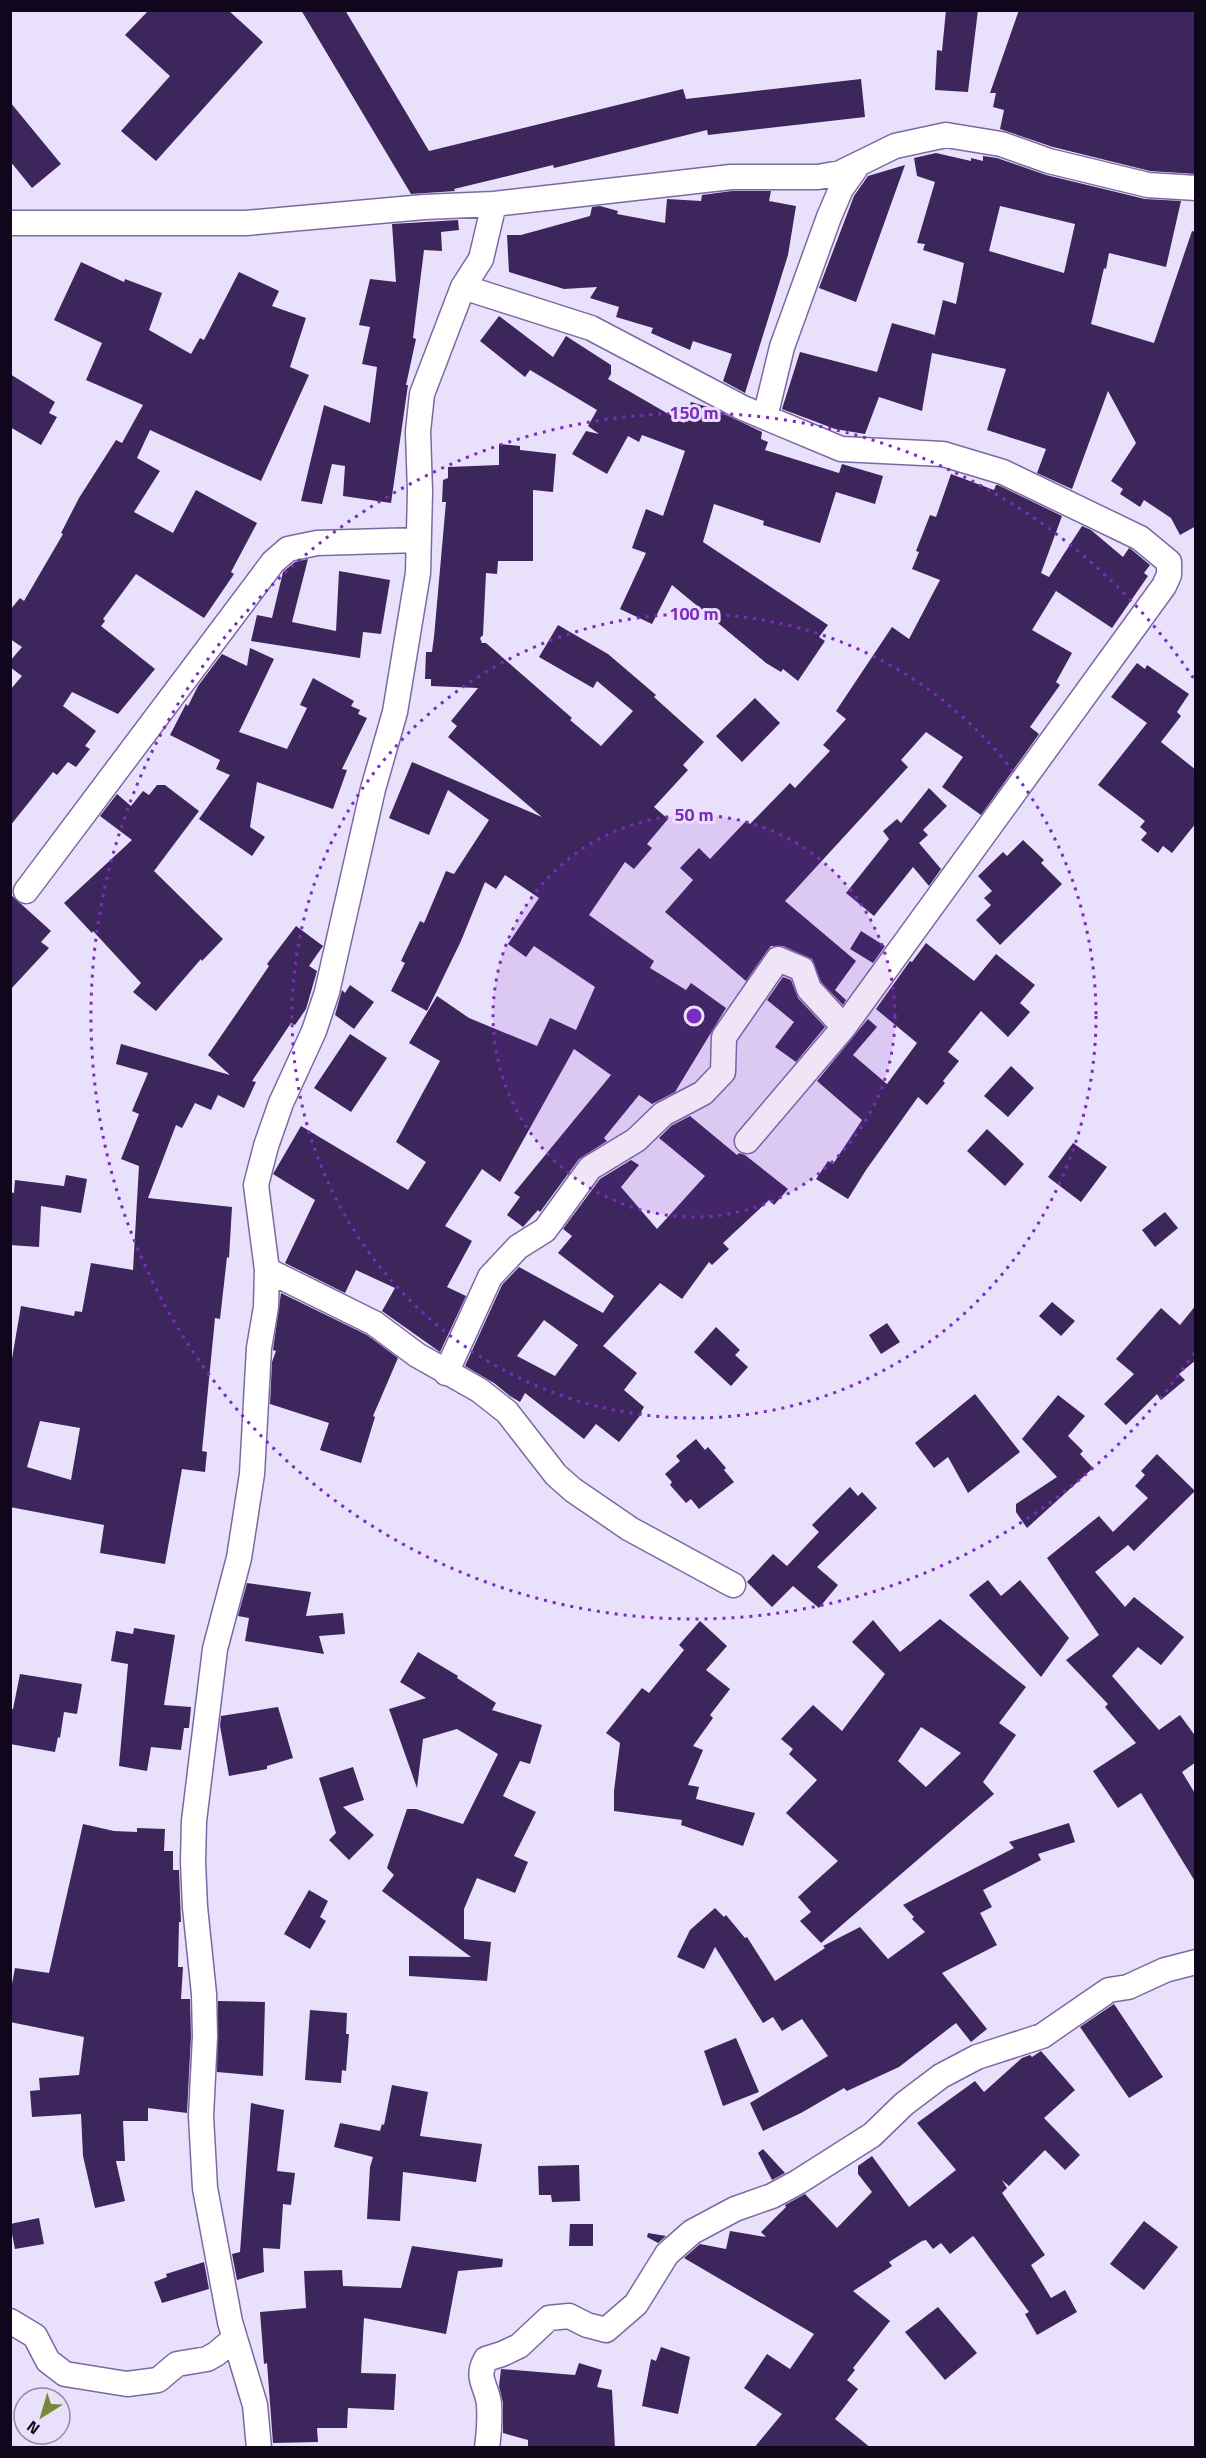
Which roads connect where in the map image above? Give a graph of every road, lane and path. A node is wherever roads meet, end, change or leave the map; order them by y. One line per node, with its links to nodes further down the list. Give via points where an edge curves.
1 (860, 163): 2 (street, via 895,146 946,135 1000,144 1049,161 1148,184); 3 (street, via 840,173 818,177 731,177); 6 (street, via 841,189 829,217 782,347)
2 (1196, 188)
3 (494, 204): 4 (street, via 246,223); 5 (street, via 481,259)
4 (10, 223)
5 (463, 287): 6 (street, via 591,328); 7 (street, via 422,394)
6 (765, 417): 9 (street, via 841,448 943,454 1003,472 1140,538 1169,562 1164,586)
7 (418, 540): 8 (street, via 317,543 288,549 273,562); 11 (street, via 418,573 395,712 373,789 327,992 281,1103 256,1185)
8 (26, 891)
9 (844, 1027): 10 (street); 12 (street, via 809,989 802,969 778,959 724,1037 723,1072 703,1093 663,1114 636,1140 590,1168 544,1230 518,1247 490,1277)
10 (747, 1141)
11 (267, 1270): 12 (street, via 374,1323); 16 (street, via 252,1474 239,1558 215,1649 194,1821 195,1907 204,1994 202,2157 212,2233)
12 (446, 1373): 13 (street, via 501,1406 556,1475 573,1490 630,1529)
13 (733, 1585)
14 (1196, 1962): 18 (street, via 1109,1990 1042,2036 977,2057 941,2076 872,2135 798,2182 692,2232 667,2254 636,2304 606,2330 569,2316 549,2318 519,2346 486,2359 481,2368 489,2401)
15 (10, 2321): 16 (street, via 35,2336 48,2361 65,2373 127,2384 158,2380 177,2364 216,2354)
16 (235, 2338): 17 (street, via 255,2405)
17 (259, 2448)
18 (487, 2448)

